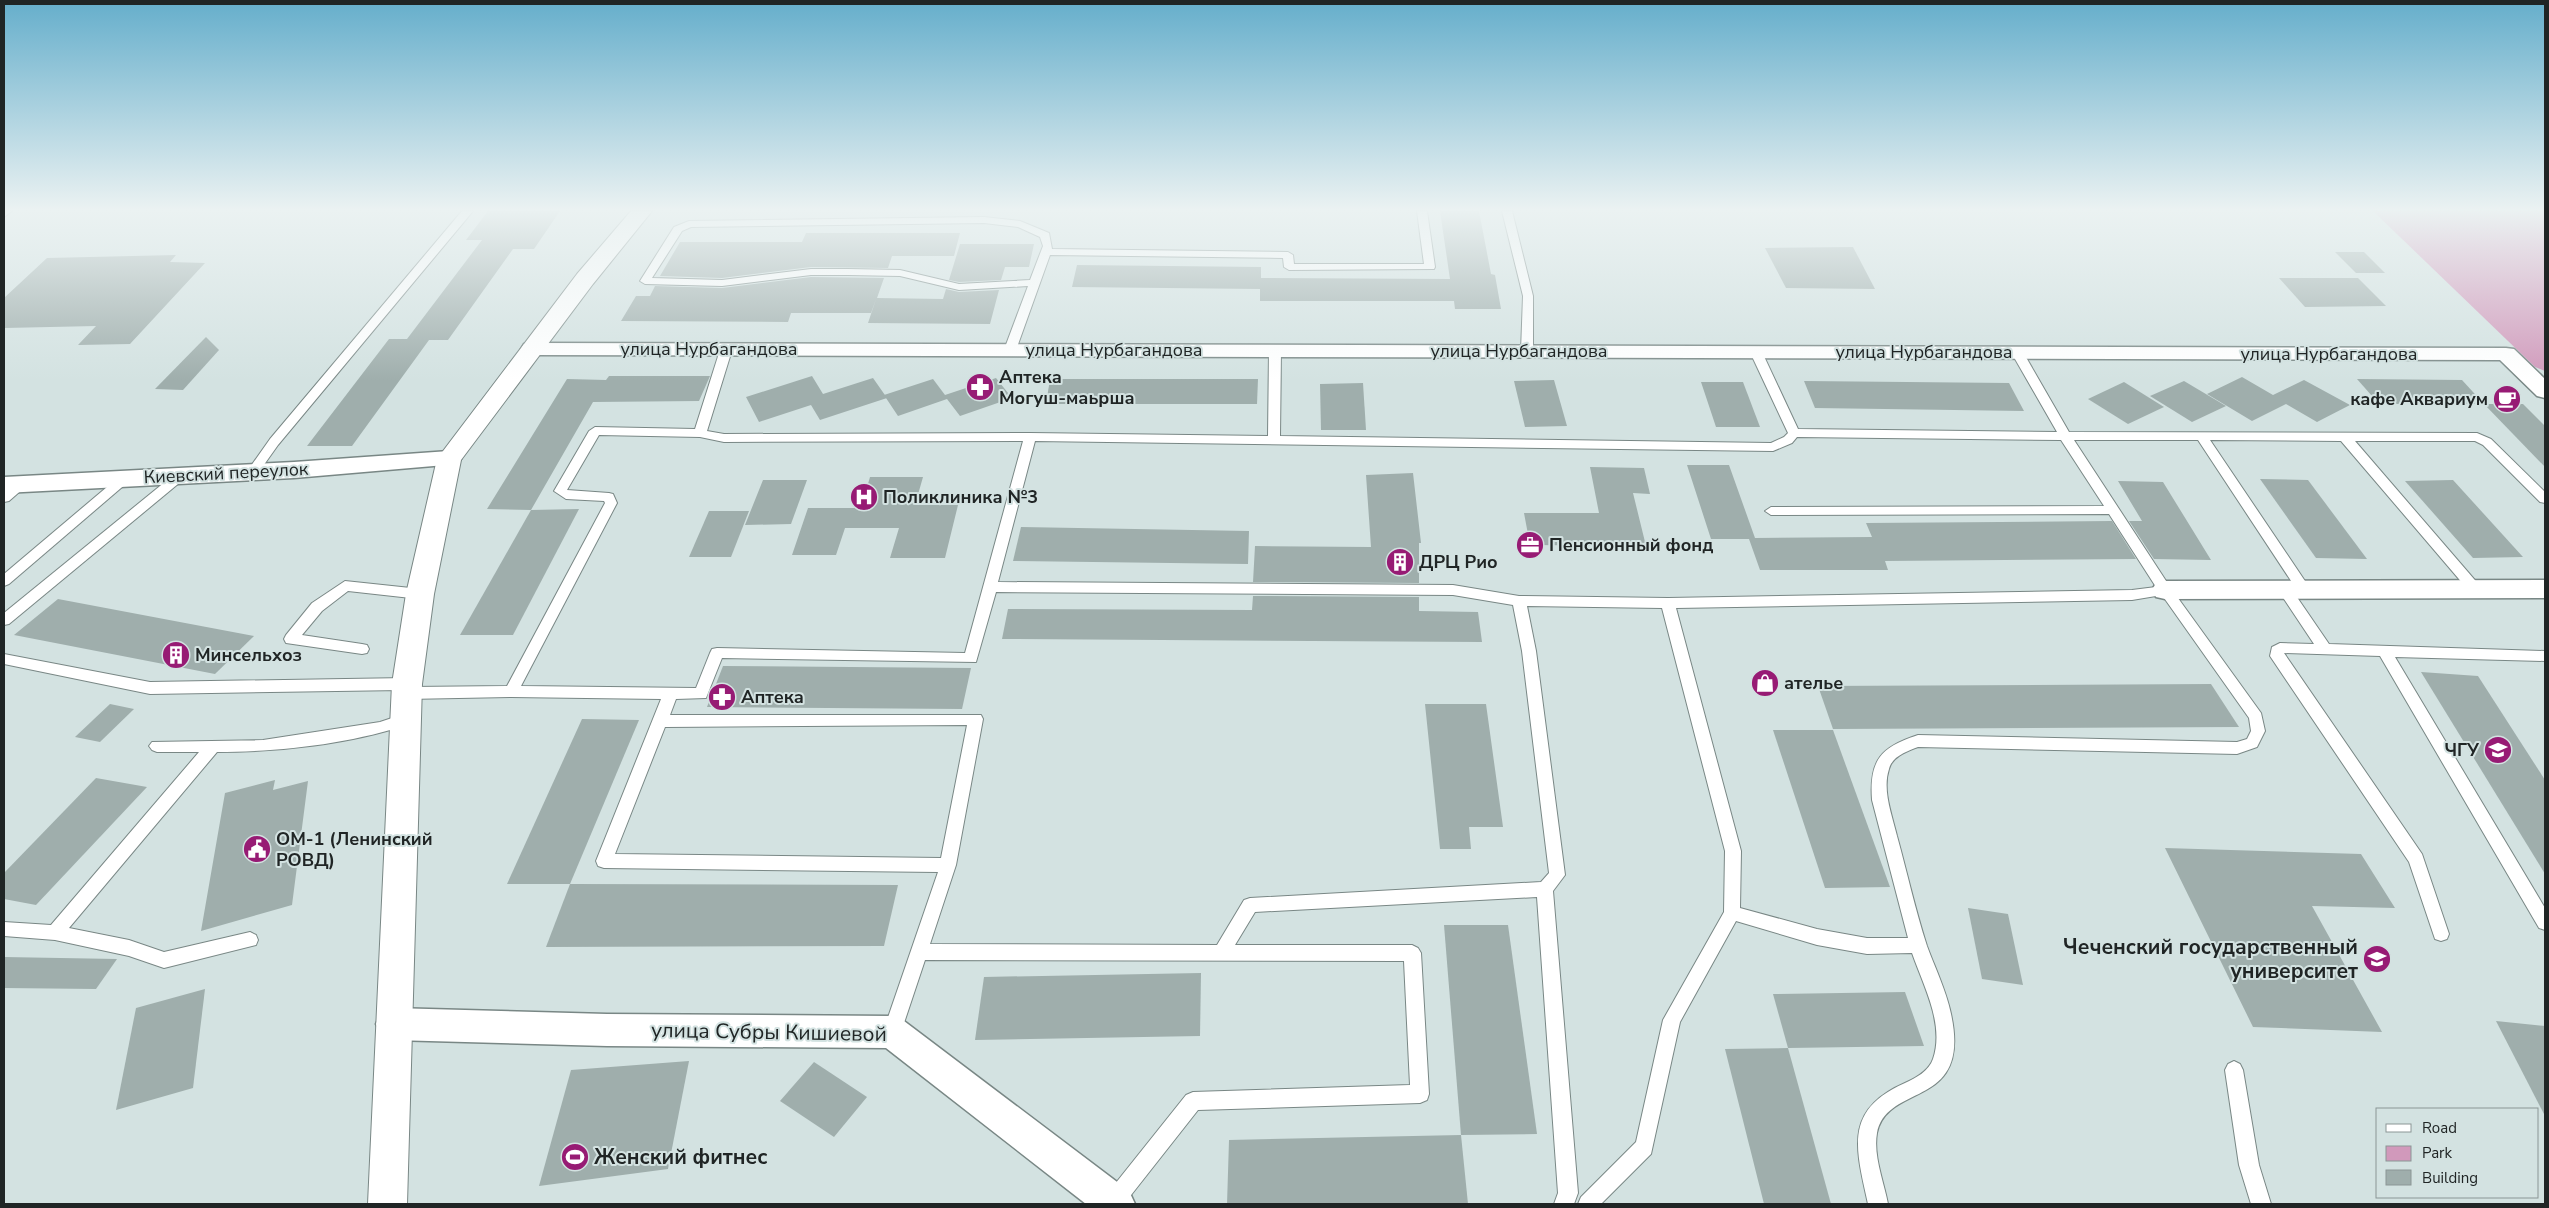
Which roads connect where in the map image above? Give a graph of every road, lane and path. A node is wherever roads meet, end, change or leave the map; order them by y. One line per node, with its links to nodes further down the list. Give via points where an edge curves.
1 (420, 267): 23 (lane)
2 (595, 267): 7 (street)
3 (654, 267): 6 (lane, via 645,281 722,283 820,272 900,272 958,287)
4 (1040, 267): 6 (lane)
5 (1521, 267): 11 (lane, via 1528,296)
6 (1033, 283): 9 (lane)
7 (532, 349): 8 (street, улица Нурбагандова); 22 (street)
8 (726, 350): 9 (street, улица Нурбагандова); 15 (lane)
9 (1010, 350): 10 (street, улица Нурбагандова)
10 (1275, 350): 11 (street, улица Нурбагандова); 21 (lane)
11 (1526, 351): 12 (street, улица Нурбагандова)
12 (1756, 352): 13 (street, улица Нурбагандова); 16 (lane)
13 (2017, 352): 14 (street, улица Нурбагандова, via 2506,354); 17 (lane)
14 (2544, 388)
15 (700, 433): 20 (lane, via 724,438); 45 (lane, via 595,431 560,491 609,497 611,504)
16 (1794, 433): 17 (lane); 21 (lane, via 1773,447)
17 (2065, 436): 18 (lane); 28 (lane)
18 (2201, 436): 19 (lane); 35 (lane)
19 (2344, 436): 27 (lane, via 2477,437 2487,442); 32 (lane)
20 (1030, 437): 21 (lane); 31 (lane)
21 (1274, 440)
22 (449, 459): 23 (street, Киевский переулок); 36 (street)
23 (252, 472): 24 (street, Киевский переулок)
24 (180, 476): 25 (street, Киевский переулок); 39 (lane)
25 (124, 478): 26 (street, Киевский переулок); 30 (lane)
26 (10, 489)
27 (2545, 499)
28 (2113, 510): 29 (lane); 34 (lane)
29 (1771, 511)
30 (4, 580)
31 (990, 587): 37 (lane, via 1453,590); 46 (lane, via 971,658 716,653 702,694)
32 (2475, 589): 33 (street); 35 (street)
33 (2545, 589)
34 (2165, 590): 35 (street); 38 (lane, via 2132,595); 59 (lane, via 2256,717 2258,731 2252,743 2237,748 1918,741 1897,747 1883,761 1878,778 1880,800)
35 (2294, 590): 40 (lane)
36 (420, 594): 41 (lane, via 345,586 317,607 291,639); 47 (street)
37 (1519, 601): 38 (lane); 52 (lane, via 1529,652 1557,875)
38 (1668, 603): 53 (lane, via 1734,851)
39 (4, 620)
40 (2324, 648): 42 (lane); 57 (lane, via 2280,648 2276,653 2416,859)
41 (362, 649)
42 (2384, 650): 43 (lane); 54 (lane)
43 (2545, 656)
44 (4, 659): 47 (lane, via 150,688)
45 (511, 691): 46 (lane); 47 (lane)
46 (671, 693): 48 (lane)
47 (406, 699): 50 (lane, via 381,728 263,746); 62 (street)
48 (660, 721): 51 (lane, via 976,719); 51 (lane, via 604,861)
49 (157, 746): 50 (lane)
50 (213, 746): 56 (lane)
51 (948, 865): 60 (lane)
52 (1545, 889): 61 (lane, via 1250,904); 67 (lane, via 1568,1193)
53 (1732, 913): 59 (lane, via 1817,937 1867,946); 68 (lane, via 1672,1020 1644,1147)
54 (2545, 924)
55 (4, 929): 56 (lane)
56 (55, 933): 58 (lane, via 129,948 164,960)
57 (2441, 934)
58 (250, 940)
59 (1918, 945): 69 (lane, via 1946,1024 1943,1058 1934,1076 1914,1089 1891,1097 1873,1112 1868,1135)
60 (918, 952): 61 (lane); 63 (lane)
61 (1221, 953): 65 (lane, via 1412,953 1420,1094 1193,1101)
62 (393, 1024): 63 (street, улица Субры Кишиевой, via 607,1030); 66 (street)
63 (892, 1032): 65 (street, улица Субры Кишиевой)
64 (2234, 1070): 70 (lane, via 2249,1165)
65 (1115, 1203)
66 (387, 1204)
67 (1564, 1204)
68 (1588, 1204)
69 (1878, 1204)
70 (2261, 1204)

